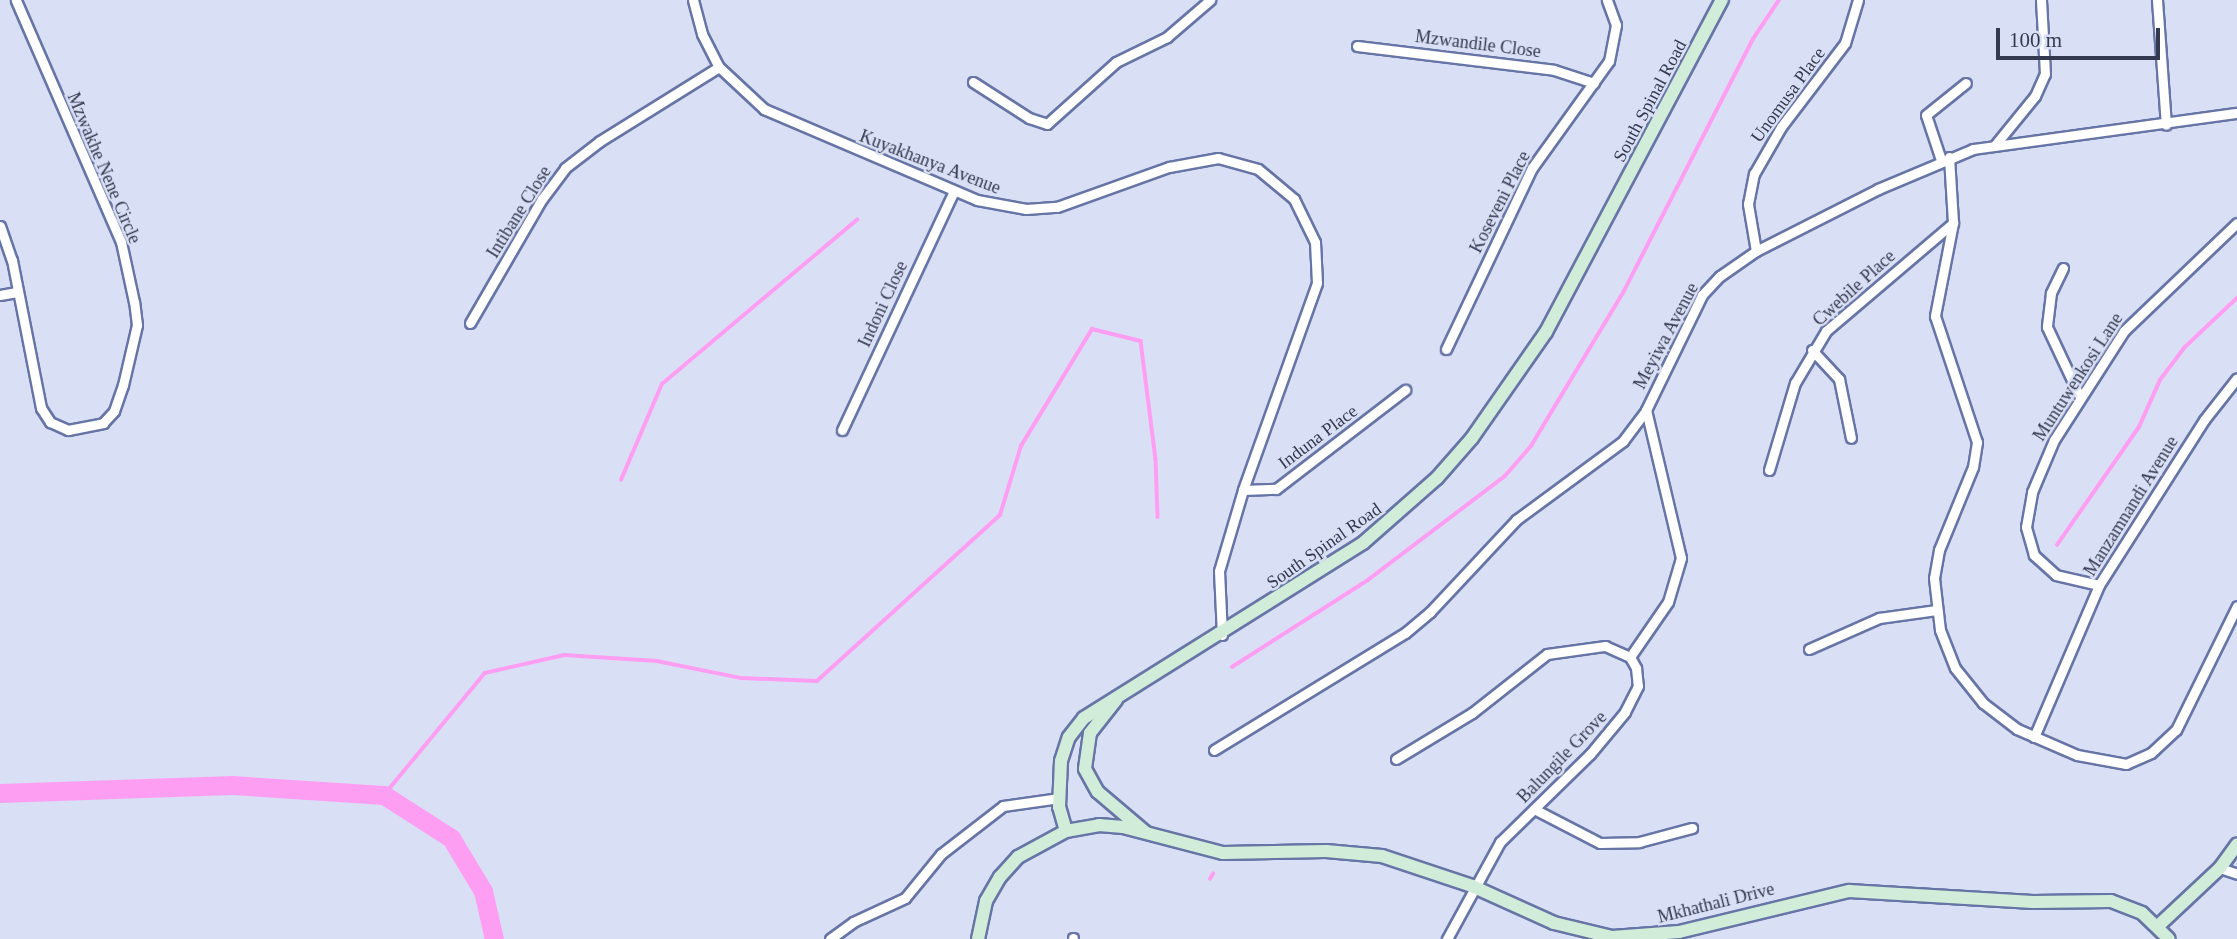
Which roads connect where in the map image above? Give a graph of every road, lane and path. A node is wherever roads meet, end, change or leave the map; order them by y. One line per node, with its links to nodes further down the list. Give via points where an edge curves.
1 (16, 0): 24 (street, Mzwakhe Nene Circle, via 121,242 134,302 137,325 123,385 114,411 103,423 68,430 50,422 41,408)
2 (693, 0): 10 (street, Kuyakhanya Avenue, via 702,34)
3 (1210, 0): 11 (street, via 1167,37 1116,62 1047,124 1029,118)
4 (1607, 0): 12 (street, Koseveni Place, via 1614,14 1615,41 1609,61)
5 (1722, 0): 40 (street, South Spinal Road, via 1546,332 1472,438 1437,478 1363,543)
6 (1858, 0): 22 (street, Unomusa Place, via 1845,43 1781,127 1754,174 1748,204)
7 (2041, 0): 16 (street, via 2045,74 2035,96)
8 (2157, 0): 15 (street)
9 (1357, 46): 12 (street, Mzwandile Close, via 1554,70)
10 (719, 67): 18 (street, Kuyakhanya Avenue, via 764,109); 26 (street, Intibane Close, via 565,168)
11 (973, 82)
12 (1594, 83): 27 (street, Koseveni Place, via 1532,168)
13 (1966, 83): 17 (street, via 1926,116)
14 (2237, 113): 15 (street, Meyiwa Avenue)
15 (2166, 125): 16 (street, Meyiwa Avenue)
16 (1995, 145): 17 (street, Meyiwa Avenue)
17 (1945, 159): 19 (street); 22 (street, Meyiwa Avenue)
18 (954, 191): 33 (street, Indoni Close); 36 (street, Kuyakhanya Avenue, via 1001,207 1057,207 1169,167 1217,158 1238,161 1276,180 1309,223 1317,283)
19 (1953, 223): 28 (street, Cwebile Place, via 1838,318); 39 (street, via 1935,316 1977,442 1969,477 1939,550 1934,578)
20 (2237, 223): 31 (street, Muntuwenkosi Lane, via 2136,316)
21 (0, 226): 24 (street, Mzwakhe Nene Circle, via 12,260)
22 (1756, 251): 32 (street, Meyiwa Avenue, via 1720,275 1702,295)
23 (2063, 268): 31 (street, via 2051,293 2047,327)
24 (16, 292): 25 (street)
25 (0, 295)
26 (470, 323)
27 (1446, 349)
28 (1812, 350): 34 (street, via 1839,379); 35 (street, Cwebile Place, via 1792,391)
29 (2237, 378): 37 (street, Manzamnandi Avenue, via 2204,420)
30 (1405, 390): 36 (street, Induna Place, via 1276,489)
31 (2080, 397): 37 (street, Muntuwenkosi Lane, via 2043,463 2026,527 2034,555 2045,567 2067,579)
32 (1646, 410): 42 (street, via 1681,558 1668,602); 45 (street, Meyiwa Avenue, via 1623,441 1516,520 1405,633)
33 (842, 430)
34 (1851, 438)
35 (1769, 470)
36 (1243, 490): 40 (street, Kuyakhanya Avenue, via 1219,571)
37 (2099, 585): 44 (street, Manzamnandi Avenue)
38 (2237, 606): 44 (street, via 2214,646 2186,713 2176,730 2151,753 2126,764 2110,764)
39 (1936, 610): 41 (street, via 1879,618); 44 (street, via 1945,647 1968,686 2000,718)
40 (1222, 635): 43 (street, South Spinal Road)
41 (1809, 649)
42 (1630, 657): 46 (street, via 1605,646 1547,653 1472,713); 48 (street, Balungile Grove, via 1638,686 1625,712)
43 (1122, 692): 47 (street, South Spinal Road, via 1084,718 1069,737 1061,761); 51 (street, via 1090,733 1085,769 1098,792)
44 (2034, 737)
45 (1214, 750)
46 (1395, 759)
47 (1059, 798): 50 (street, South Spinal Road); 57 (street, via 1003,806 941,854 905,898 853,922)
48 (1534, 809): 49 (street, via 1600,843 1639,842); 55 (street, Balungile Grove, via 1500,842)
49 (1692, 828)
50 (1066, 831): 51 (street, Mkhathali Drive, via 1099,825); 58 (street, via 1018,857 1000,877 986,901)
51 (1150, 836): 55 (street, Mkhathali Drive, via 1223,853 1326,851 1382,856)
52 (2237, 845): 53 (street)
53 (2220, 868): 54 (street); 56 (street)
54 (2237, 874)
55 (1472, 886): 56 (street, Mkhathali Drive, via 1554,923 1612,937 1679,932 1849,891 2033,902 2110,901 2127,904); 59 (street, Balungile Grove)
56 (2158, 926): 60 (street, Mkhathali Drive)
57 (830, 939)
58 (978, 939)
59 (1447, 939)
60 (2169, 939)

